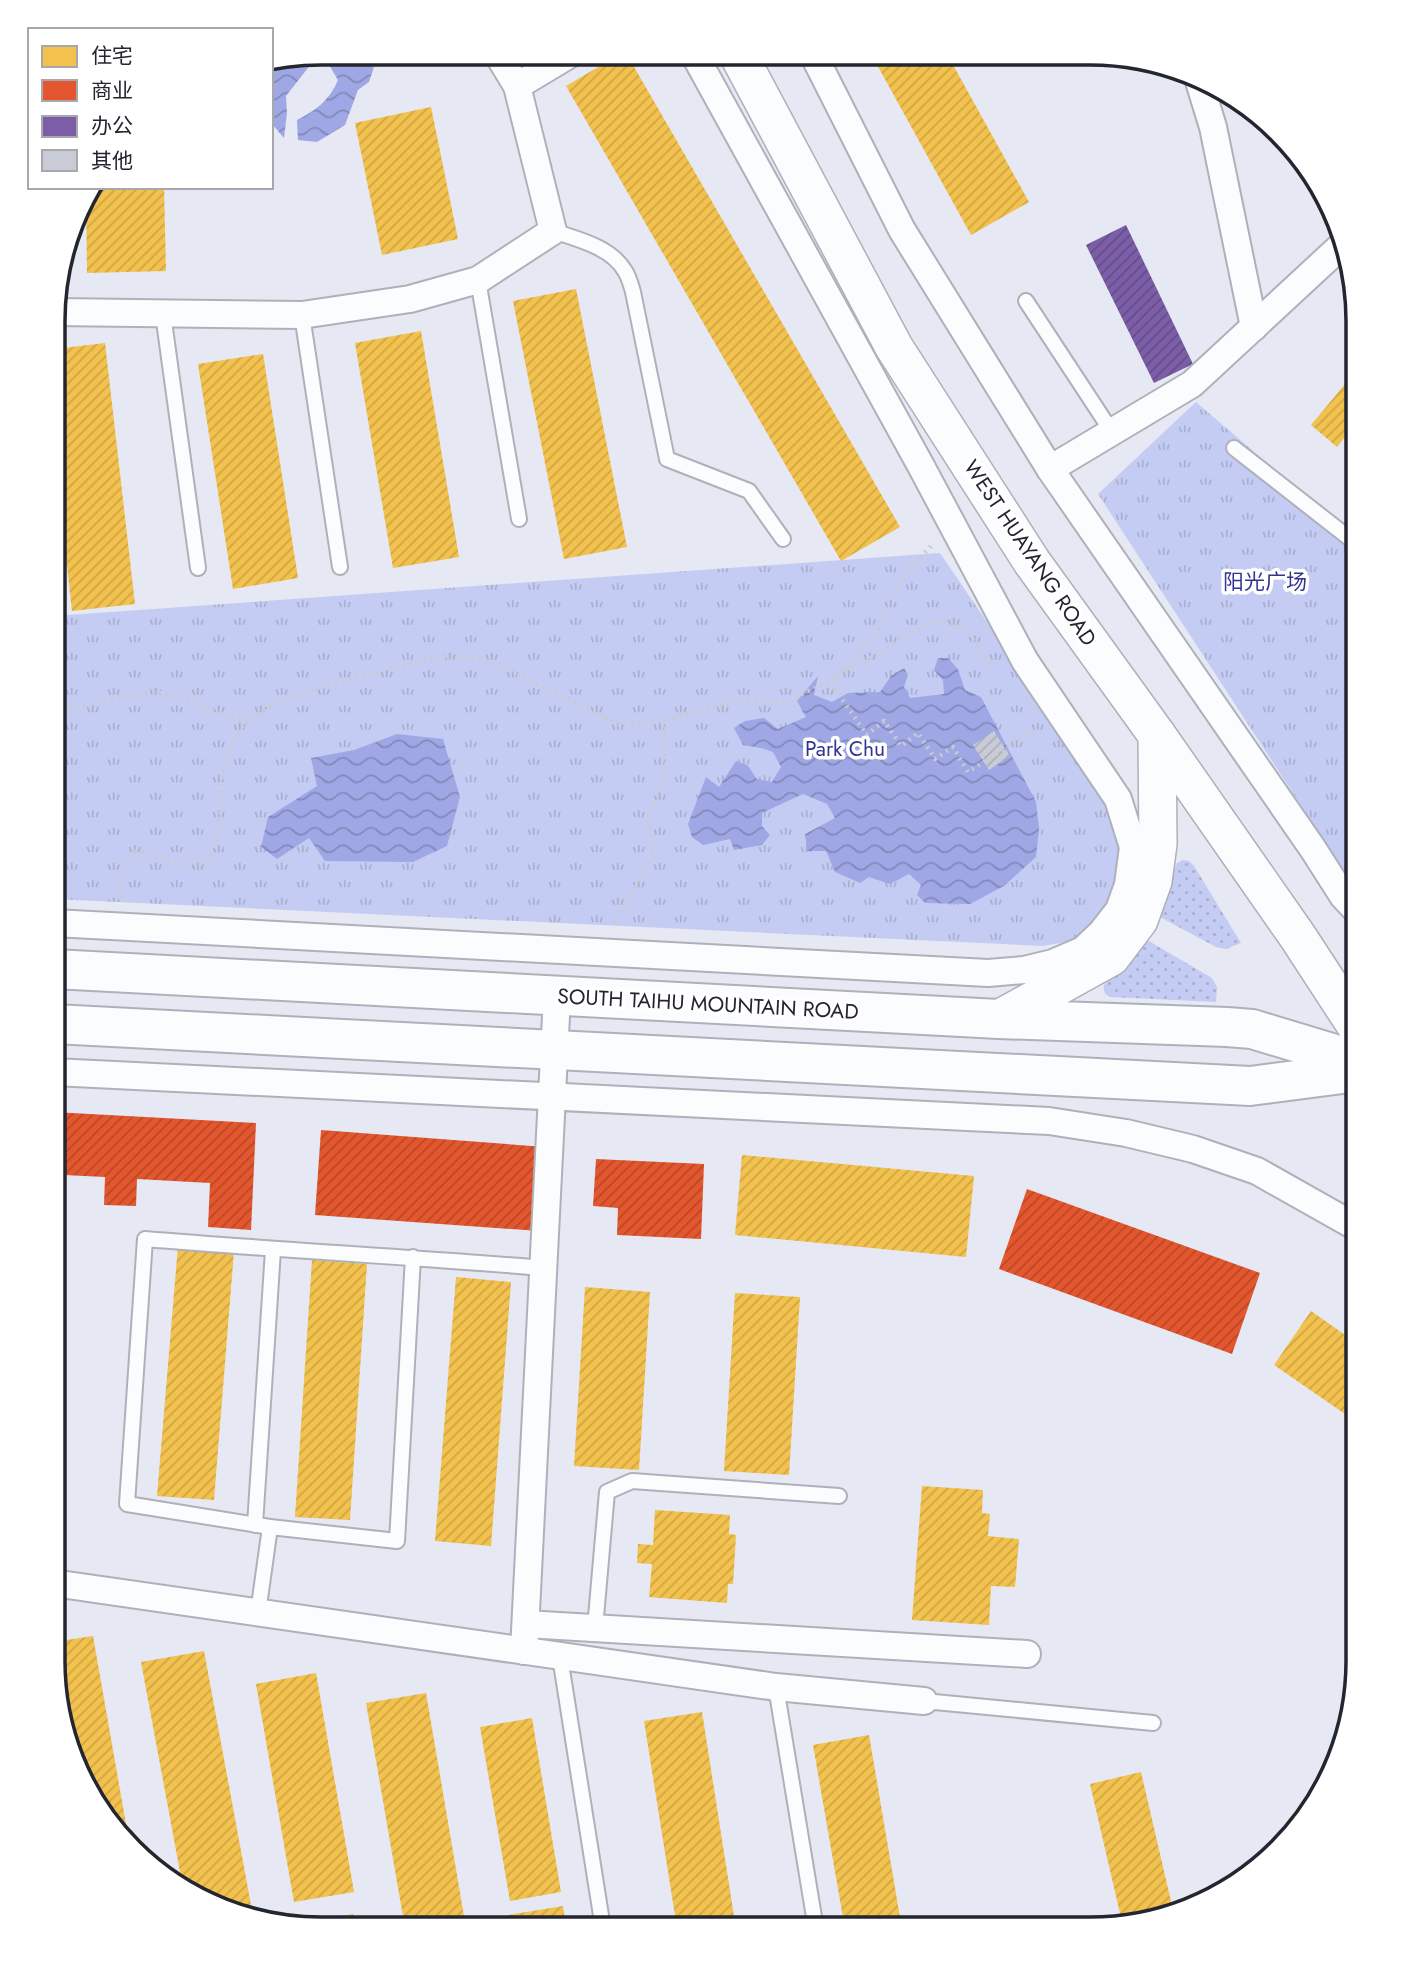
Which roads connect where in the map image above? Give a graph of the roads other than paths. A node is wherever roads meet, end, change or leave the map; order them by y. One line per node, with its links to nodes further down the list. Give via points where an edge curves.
1 (504, 65): 6 (street)
2 (552, 65): 6 (street)
3 (700, 65): 26 (street, via 1025,661 1118,799 1133,847 1119,910 1083,950 1054,963 988,973)
4 (744, 65): 24 (main road, WEST HUAYANG ROAD, via 894,347 1032,562)
5 (819, 65): 18 (street, via 902,230)
6 (517, 86): 8 (street)
7 (1202, 90): 15 (street)
8 (553, 231): 10 (street); 21 (lane, via 592,244 624,269 633,292 667,458 749,491)
9 (1336, 250): 15 (street)
10 (478, 280): 14 (street, via 410,299); 19 (lane)
11 (1026, 301): 16 (lane)
12 (65, 312): 13 (street)
13 (163, 314): 14 (street); 23 (lane)
14 (302, 315): 22 (lane)
15 (1254, 327): 16 (street, via 1192,384)
16 (1112, 432): 18 (street)
17 (1234, 448): 20 (lane)
18 (1050, 469): 25 (street)
19 (519, 519)
20 (1346, 536)
21 (783, 539)
22 (340, 567)
23 (198, 568)
24 (1157, 735): 29 (main road, WEST HUAYANG ROAD); 30 (main road, via 1157,844 1153,881 1139,920 1111,957)
25 (1346, 899)
26 (65, 924)
27 (65, 969): 28 (main road, SOUTH TAIHU MOUNTAIN ROAD)
28 (557, 996): 30 (main road, SOUTH TAIHU MOUNTAIN ROAD); 32 (street)
29 (1346, 1011)
30 (999, 1018): 33 (main road, SOUTH TAIHU MOUNTAIN ROAD, via 1252,1029)
31 (65, 1025): 32 (main road)
32 (555, 1050): 35 (main road, via 1250,1086); 36 (street)
33 (1346, 1056)
34 (65, 1073): 36 (street)
35 (1346, 1074)
36 (552, 1098): 37 (street, via 1062,1123 1193,1149 1256,1171); 40 (street)
37 (1346, 1221)
38 (273, 1250): 39 (lane); 42 (lane); 42 (lane, via 145,1239 127,1504)
39 (413, 1257): 40 (lane); 42 (lane, via 397,1541)
40 (544, 1268): 45 (street)
41 (839, 1496): 46 (lane, via 632,1481 607,1492)
42 (262, 1526): 44 (lane)
43 (65, 1585): 44 (street)
44 (258, 1613): 47 (street)
45 (526, 1624): 46 (street); 47 (street)
46 (595, 1628): 48 (street)
47 (524, 1651): 49 (street)
48 (1027, 1654)
49 (560, 1657): 50 (street); 53 (lane)
50 (776, 1687): 51 (street); 54 (lane)
51 (924, 1701): 52 (lane)
52 (1153, 1723)
53 (601, 1917)
54 (814, 1917)

